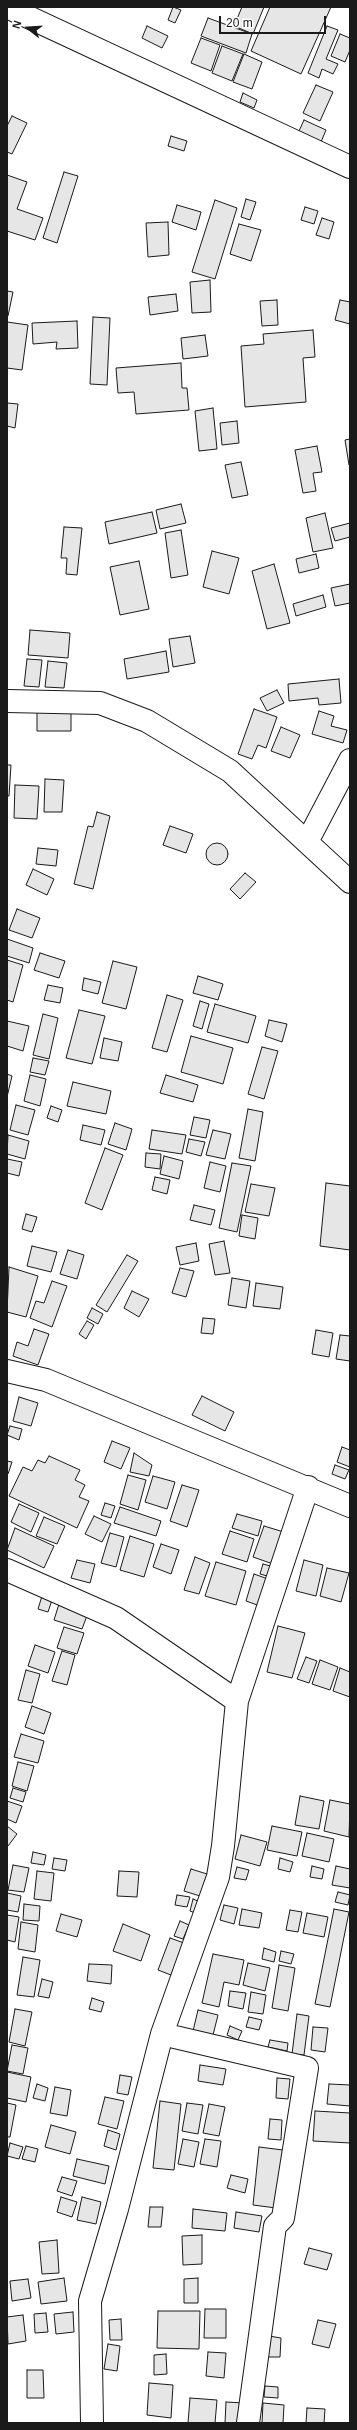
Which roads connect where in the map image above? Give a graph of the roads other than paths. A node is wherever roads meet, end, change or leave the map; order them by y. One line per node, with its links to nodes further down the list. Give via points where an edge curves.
1 (7, 7): 2 (street)
2 (350, 166)
3 (7, 701): 5 (street, via 100,703 147,721 230,771)
4 (350, 760): 5 (street)
5 (307, 842): 6 (street)
6 (350, 882)
7 (7, 1372): 8 (street, via 46,1380)
8 (308, 1487): 9 (street); 11 (street)
9 (350, 1506)
10 (7, 1570): 11 (street, via 116,1618)
11 (237, 1702): 12 (street, via 218,1877)
12 (162, 2034): 13 (street, via 119,2202 90,2301); 14 (street, via 308,2068 283,2218 275,2226)
13 (92, 2423)
14 (248, 2423)

